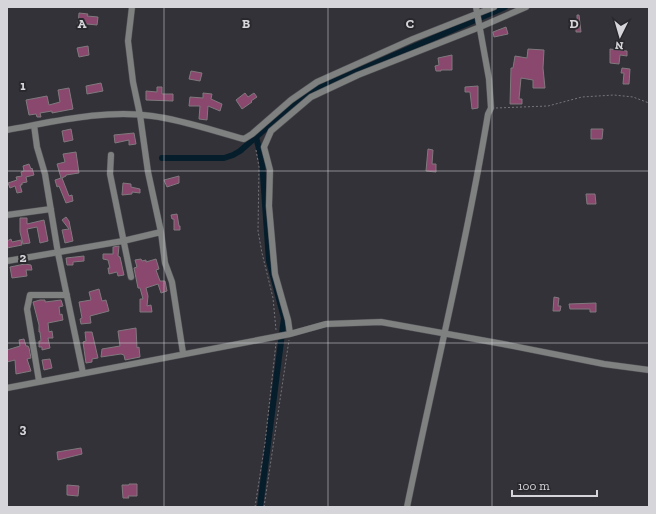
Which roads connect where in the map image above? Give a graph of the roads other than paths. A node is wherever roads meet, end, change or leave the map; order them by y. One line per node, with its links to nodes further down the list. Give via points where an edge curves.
1 (132, 7): 6 (street, via 128,41)
2 (494, 7): 4 (street)
3 (526, 7): 5 (street)
4 (477, 12): 5 (street); 6 (street, via 317,82 244,139 178,121)
5 (480, 26): 18 (street, via 358,75 311,97 271,132 264,147 270,170 269,206 275,274); 19 (street, via 488,68 491,108)
6 (140, 114): 7 (street, via 78,117); 12 (street, via 148,172)
7 (34, 125): 8 (street); 10 (street)
8 (7, 130)
9 (111, 155): 13 (street, via 110,174)
10 (50, 209): 11 (street); 14 (street)
11 (7, 215)
12 (161, 232): 13 (street); 20 (street)
13 (123, 241): 14 (street); 16 (street)
14 (58, 253): 15 (street); 17 (street)
15 (7, 261)
16 (131, 277)
17 (67, 295): 22 (street); 23 (street, via 30,294 27,309)
18 (290, 334): 19 (street, via 326,324 381,322); 20 (street)
19 (445, 334): 21 (street); 25 (street)
20 (183, 353): 22 (street)
21 (649, 370)
22 (83, 373): 23 (street)
23 (40, 381): 24 (street)
24 (7, 388)
25 (407, 507)

